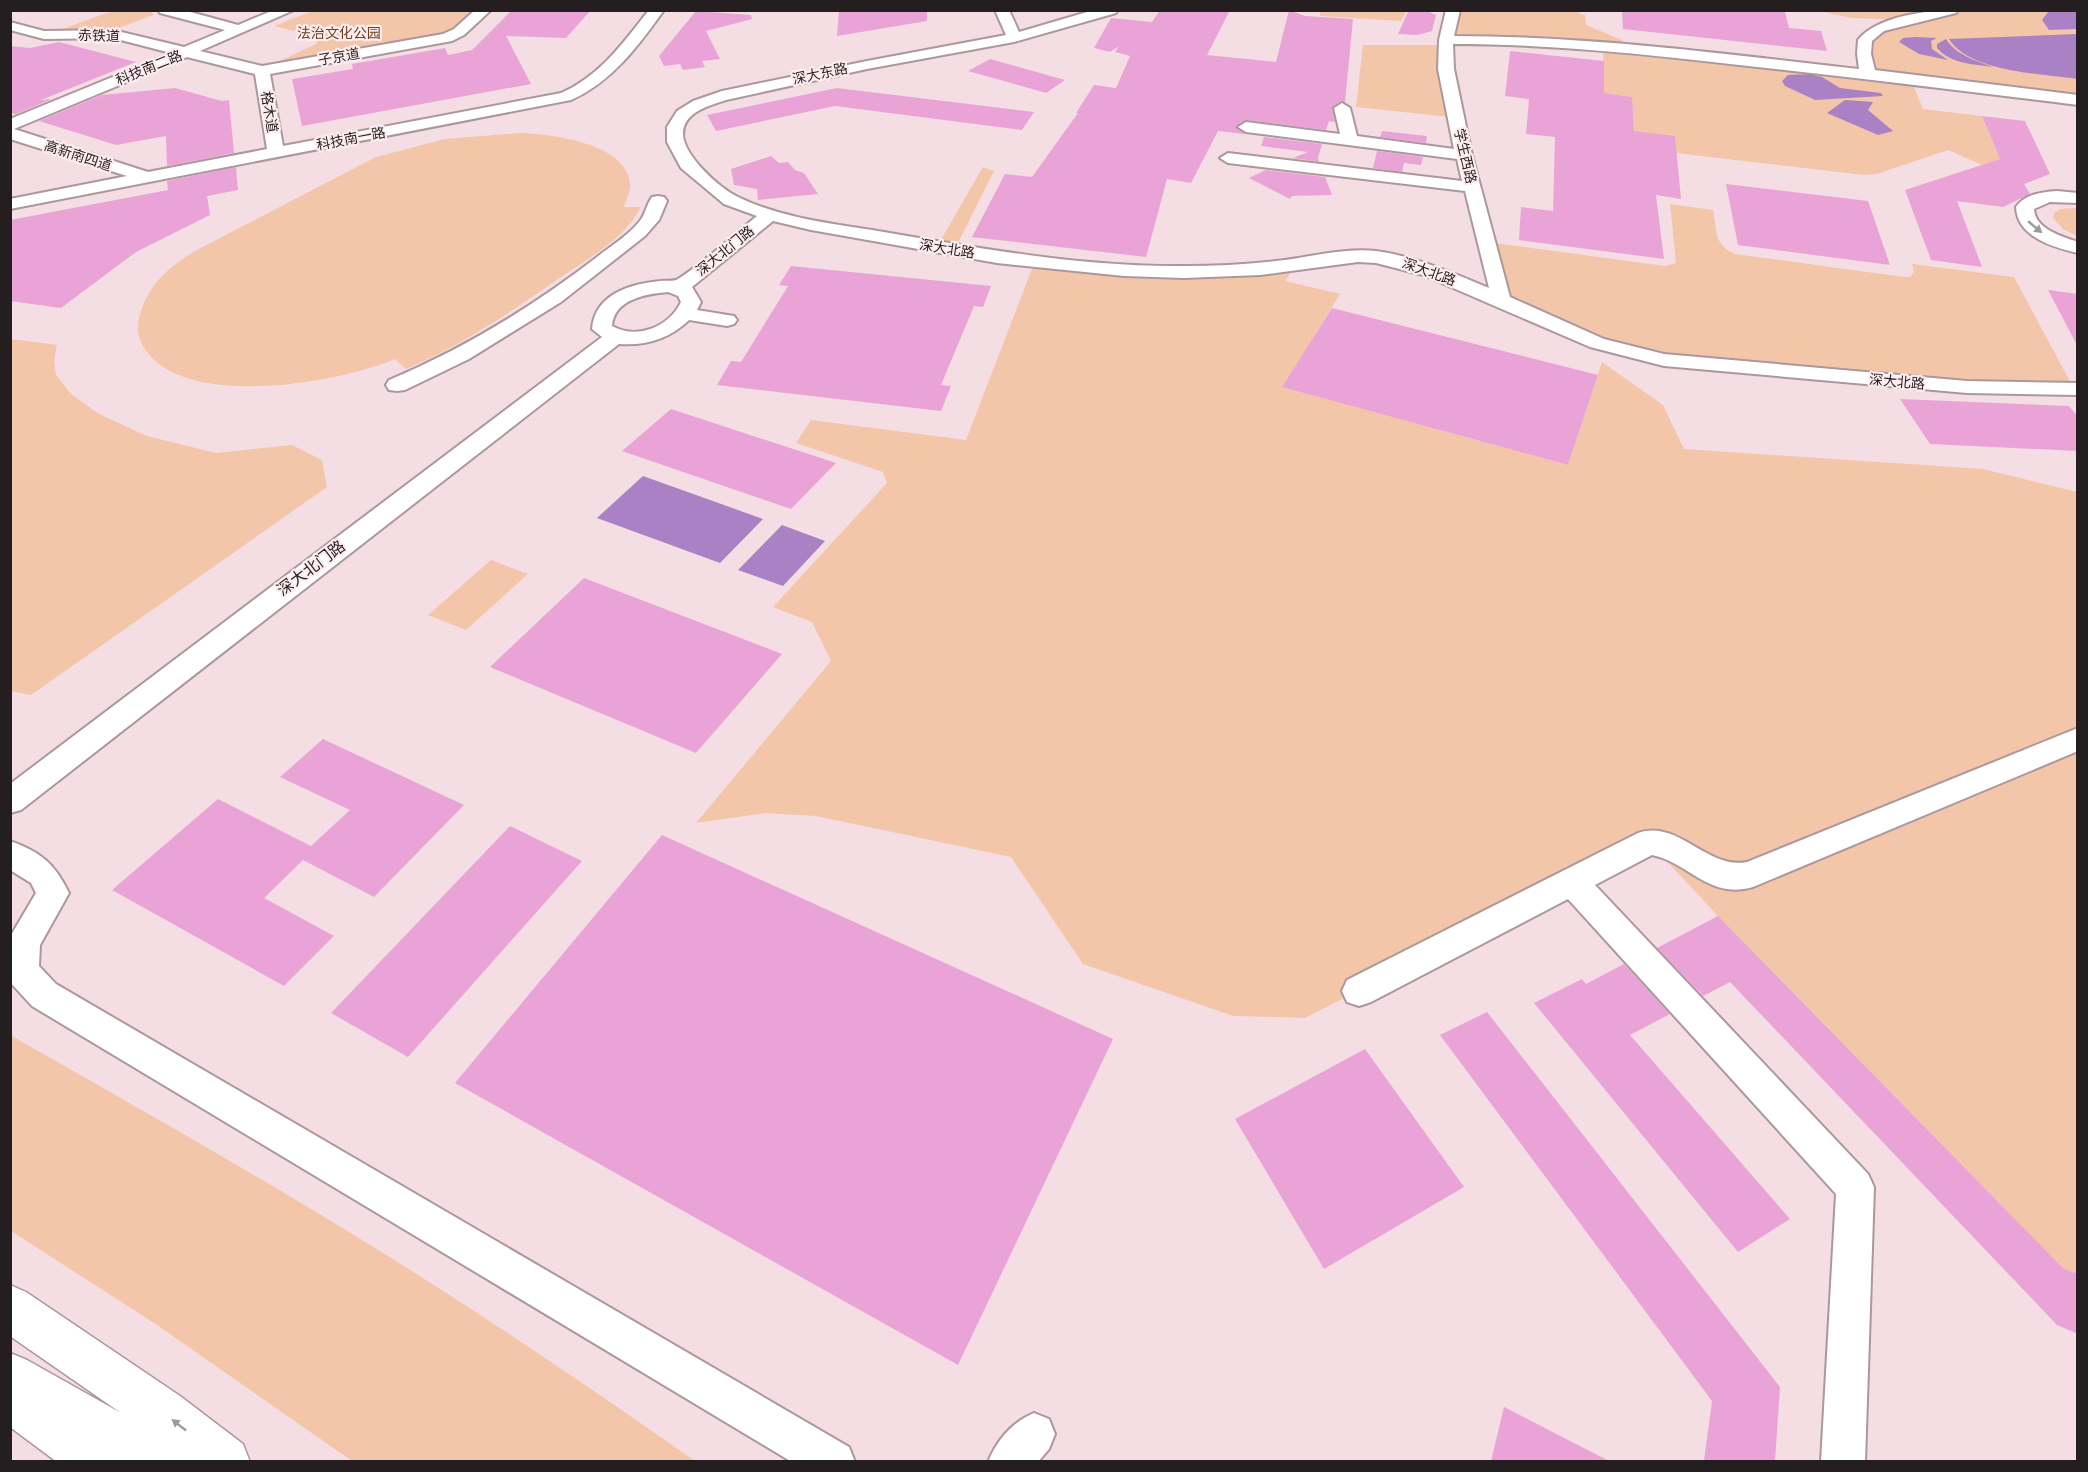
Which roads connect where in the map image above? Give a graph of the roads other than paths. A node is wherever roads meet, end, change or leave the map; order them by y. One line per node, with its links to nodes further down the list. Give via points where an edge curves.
1 (165, 10): 10 (street)
2 (287, 10): 10 (street, 科技南二路)
3 (484, 10): 16 (street, 子京道, via 447,38)
4 (657, 10): 24 (street, 科技南一路, via 608,72 575,93)
5 (1002, 10): 12 (street)
6 (1111, 10): 12 (street, 深大东路)
7 (1453, 10): 14 (street, 学生西路)
8 (1951, 10): 17 (street, via 1879,28 1865,40)
9 (10, 26): 11 (street, 赤铁道)
10 (240, 30): 15 (street, 科技南二路)
11 (29, 33): 13 (street); 15 (street, 赤铁道, via 113,34)
12 (1011, 33): 32 (street, 深大东路, via 722,96 683,114 675,127 675,142 687,164 730,200)
13 (10, 39)
14 (1446, 40): 17 (street, via 1588,44); 25 (street, 学生西路, via 1446,69)
15 (186, 52): 16 (street, 子京道); 20 (street, 科技南二路)
16 (262, 71): 24 (street, 格木道)
17 (1868, 74): 18 (street)
18 (2078, 100)
19 (1342, 108): 23 (street)
20 (10, 125)
21 (1246, 127): 23 (street)
22 (10, 133): 27 (street, 高新南四道)
23 (1350, 140): 25 (street)
24 (276, 153): 27 (street, 科技南一路)
25 (1464, 154): 28 (street, 学生西路)
26 (1228, 158): 28 (street)
27 (146, 178): 31 (street, 科技南一路)
28 (1472, 187): 36 (street, 学生西路)
29 (2078, 198): 33 (street, one-way to 33, via 2037,200 2025,207 2024,213 2038,230)
30 (658, 201): 35 (street, via 650,220 639,232)
31 (10, 204)
32 (770, 215): 34 (street, 深大北门路); 36 (street, 深大北路, via 997,257 1124,270 1260,269 1377,257 1430,271)
33 (2078, 248)
34 (680, 287): 37 (street, 深大北门路, via 655,287); 38 (street, 深大北门路, via 690,296)
35 (565, 289): 37 (street); 41 (street, via 459,357)
36 (1501, 300): 42 (street, 深大北路, via 1597,343 1664,360 1967,387)
37 (617, 301): 40 (street, via 601,323 602,329)
38 (686, 314): 39 (street); 40 (street, via 657,334)
39 (727, 320)
40 (614, 338): 44 (street, 深大北门路)
41 (397, 385)
42 (2078, 389)
43 (2078, 739): 46 (street, via 1743,876 1709,871 1669,845 1649,842)
44 (10, 801)
45 (10, 854): 54 (street, via 42,874 53,893 24,943 22,971 44,995)
46 (1572, 882): 47 (street); 55 (street, via 1855,1187)
47 (1359, 991)
48 (10, 1308): 53 (main road, one-way to 48, via 164,1413)
49 (10, 1377): 52 (main road)
50 (10, 1398): 51 (main road)
51 (99, 1461)
52 (159, 1461)
53 (225, 1461)
54 (834, 1461)
55 (1844, 1461)

